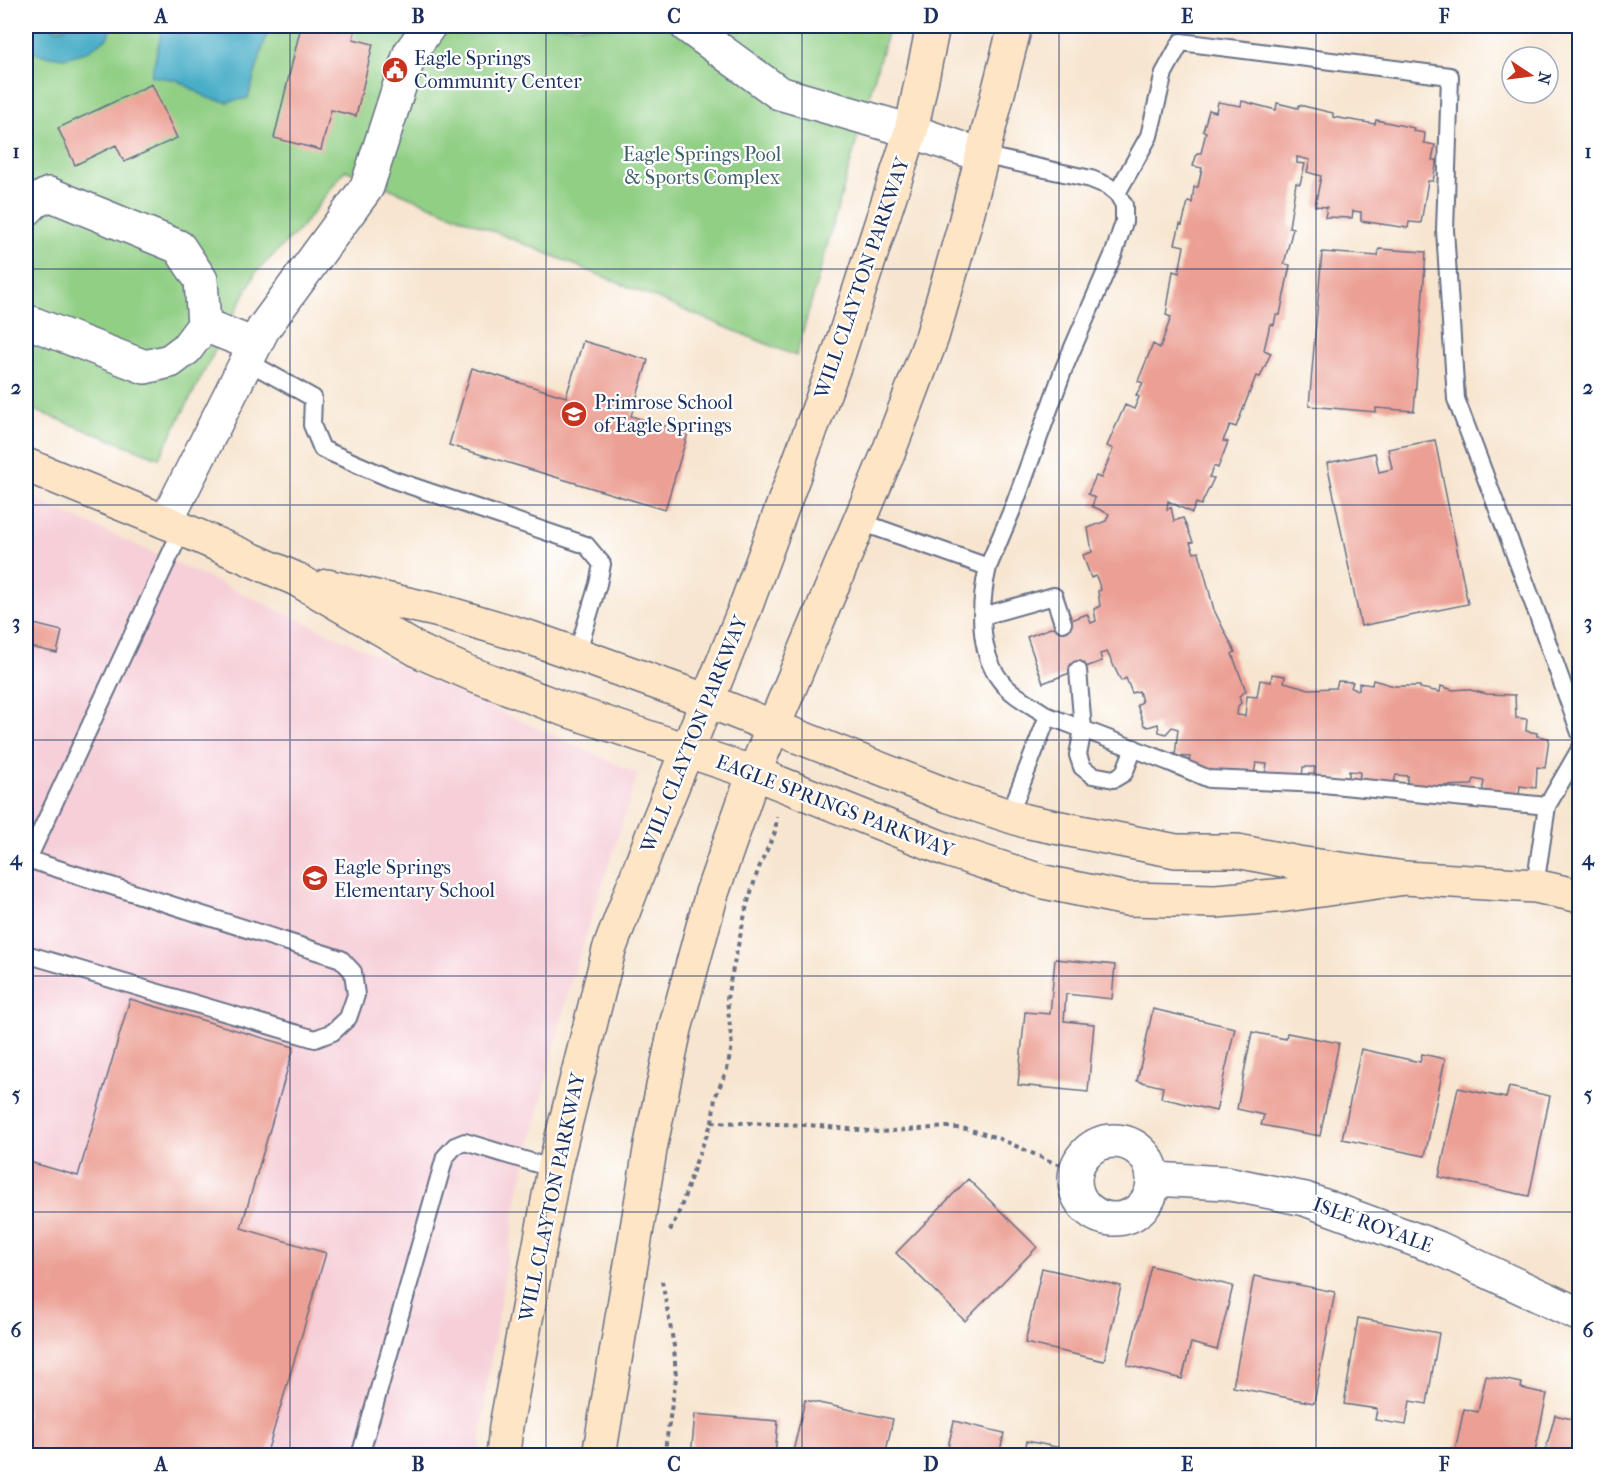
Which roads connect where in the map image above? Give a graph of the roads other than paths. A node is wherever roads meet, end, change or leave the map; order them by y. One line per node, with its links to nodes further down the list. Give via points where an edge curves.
1 (429, 26): 11 (street, via 410,54 367,187 263,329)
2 (687, 26): 5 (street, via 779,93)
3 (933, 26): 5 (main road, WILL CLAYTON PARKWAY)
4 (1015, 26): 6 (main road)
5 (911, 131): 6 (street); 21 (main road, WILL CLAYTON PARKWAY, via 838,356)
6 (981, 154): 7 (lane, via 1090,179); 13 (main road, via 932,337)
7 (1117, 193): 15 (lane, via 1124,205 1124,222 1114,253 1064,368); 25 (lane, via 1149,136 1164,73 1181,42 1450,76 1445,230 1456,399)
8 (26, 210): 10 (street, via 49,194 179,247 201,280)
9 (26, 321): 10 (street, via 146,367 170,361 186,349)
10 (204, 325): 11 (street)
11 (251, 353): 14 (street); 19 (lane, via 313,398 312,425 322,449 394,480 586,545 602,564)
12 (26, 465): 14 (main road, EAGLE SPRINGS PARKWAY)
13 (858, 521): 15 (lane); 23 (main road)
14 (174, 525): 16 (main road, EAGLE SPRINGS PARKWAY); 32 (lane)
15 (988, 567): 17 (lane)
16 (296, 579): 19 (main road, EAGLE SPRINGS PARKWAY, via 444,612); 28 (main road, EAGLE SPRINGS PARKWAY, via 421,652 561,708)
17 (982, 616): 18 (lane, via 1054,596); 22 (lane, via 987,654 999,679)
18 (1063, 623)
19 (577, 654): 21 (main road, EAGLE SPRINGS PARKWAY)
20 (1078, 670): 24 (lane)
21 (708, 701): 23 (main road, EAGLE SPRINGS PARKWAY); 28 (main road, WILL CLAYTON PARKWAY)
22 (1048, 716): 24 (lane); 31 (lane)
23 (773, 727): 29 (main road); 31 (main road, EAGLE SPRINGS PARKWAY)
24 (1083, 729): 26 (lane); 26 (lane, via 1078,755 1082,767 1092,775 1114,779 1124,773)
25 (1580, 733)
26 (1134, 748): 30 (lane, via 1209,779 1323,784)
27 (1580, 749): 30 (lane)
28 (687, 751): 29 (main road, EAGLE SPRINGS PARKWAY); 37 (main road, WILL CLAYTON PARKWAY, via 609,950)
29 (754, 773): 33 (main road, EAGLE SPRINGS PARKWAY, via 950,851 1044,882 1127,899 1216,901); 42 (main road, via 712,893 675,1029 651,1144)
30 (1547, 806): 34 (lane)
31 (1009, 816): 33 (main road, EAGLE SPRINGS PARKWAY, via 1176,851 1237,851)
32 (26, 861): 36 (lane, via 340,959 353,972 356,995 348,1018 333,1032 315,1039)
33 (1405, 878): 34 (main road, EAGLE SPRINGS PARKWAY)
34 (1535, 886): 35 (main road, EAGLE SPRINGS PARKWAY)
35 (1580, 896)
36 (26, 954)
37 (554, 1169): 40 (lane, via 465,1143 455,1146 445,1157); 41 (main road, WILL CLAYTON PARKWAY)
38 (1154, 1179): 38 (street, via 1152,1191 1139,1212 1115,1220 1092,1213 1083,1205 1074,1182 1083,1156 1106,1141 1133,1145 1151,1165); 39 (street, ISLE ROYALE, via 1226,1184 1305,1199 1438,1248)
39 (1580, 1315)
40 (360, 1455)
41 (503, 1455)
42 (599, 1455)

